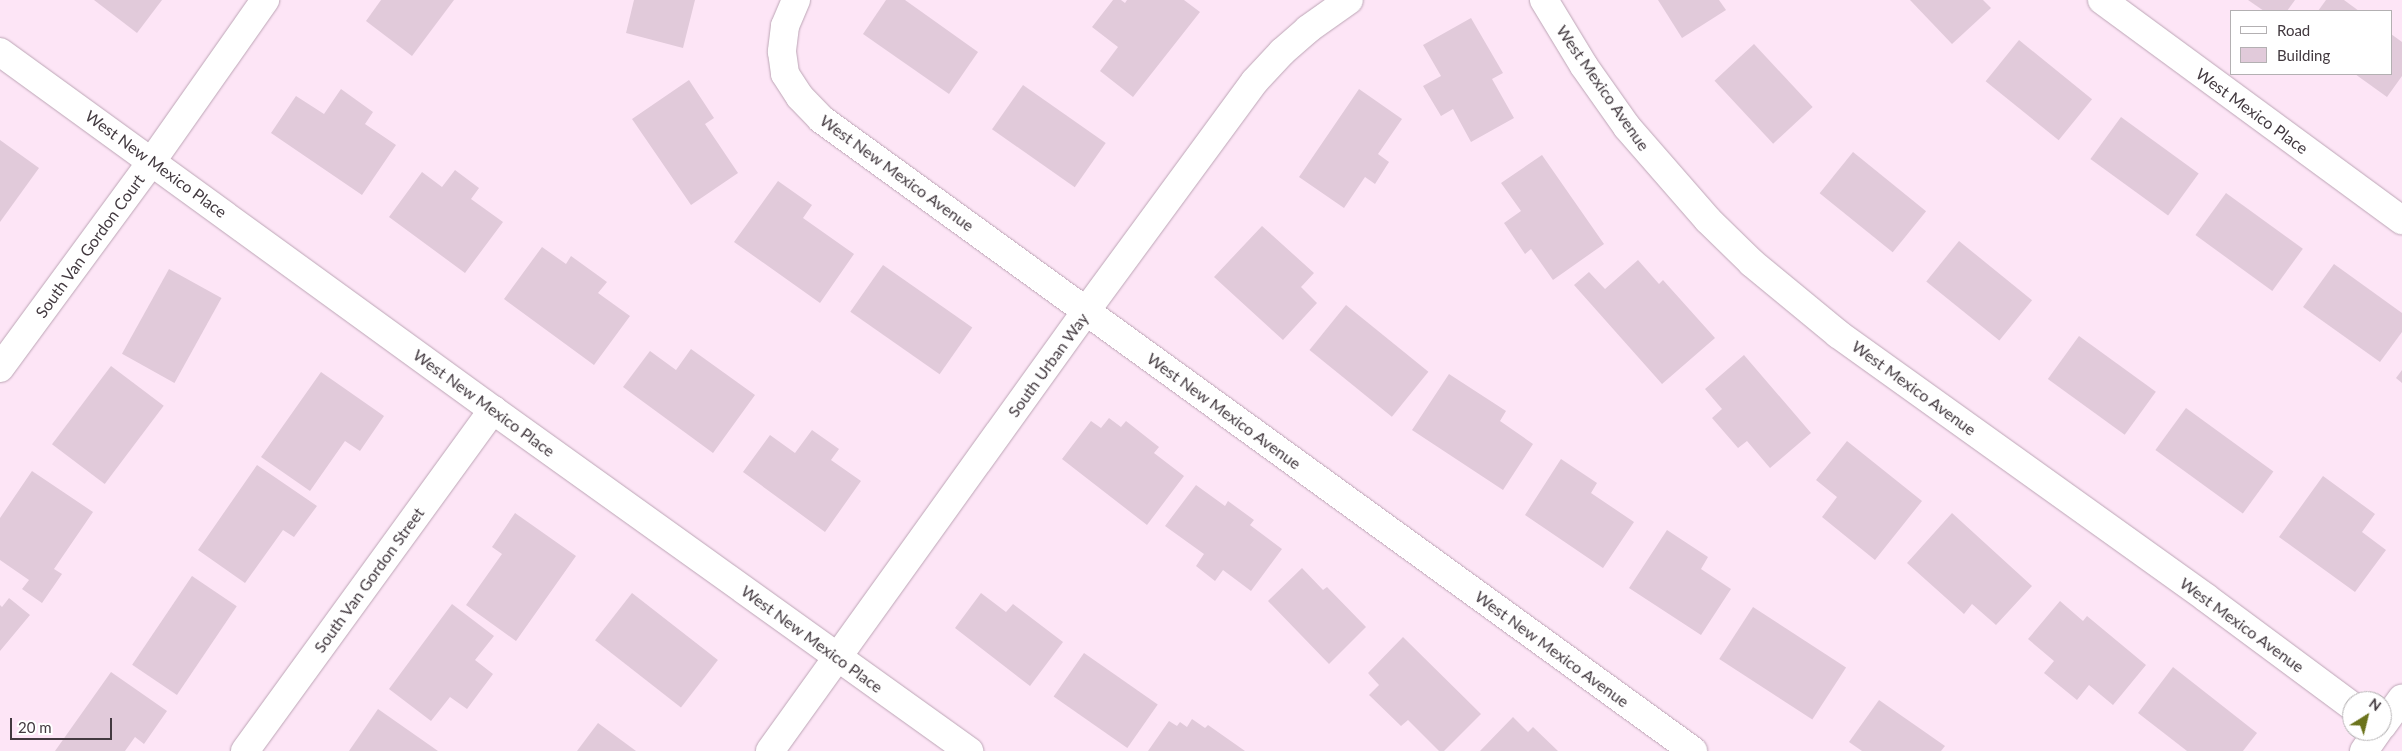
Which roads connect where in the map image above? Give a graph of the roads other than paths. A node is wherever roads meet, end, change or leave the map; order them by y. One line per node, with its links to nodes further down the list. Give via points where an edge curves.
1 (265, 0): 7 (street, South Van Gordon Court)
2 (796, 0): 9 (street, West New Mexico Avenue, via 784,26 782,52 784,74 800,97 821,119)
3 (1349, 0): 9 (street, South Urban Way, via 1308,29 1255,81)
4 (1544, 0): 14 (street, West Mexico Avenue, via 1584,66 1628,128 1708,220 1752,263 1838,334 2205,596)
5 (2102, 0): 8 (street, West Mexico Place)
6 (0, 52): 7 (street, West New Mexico Place)
7 (152, 161): 10 (street, South Van Gordon Court); 11 (street, West New Mexico Place)
8 (2402, 220)
9 (1086, 311): 12 (street, South Urban Way); 19 (street, West New Mexico Avenue)
10 (0, 368)
11 (493, 410): 12 (street, West New Mexico Place); 16 (street, South Van Gordon Street)
12 (838, 658): 17 (street, South Urban Way); 18 (street, West New Mexico Place)
13 (2402, 698): 15 (street)
14 (2342, 699)
15 (2392, 712)
16 (244, 751)
17 (770, 751)
18 (970, 751)
19 (1693, 751)

